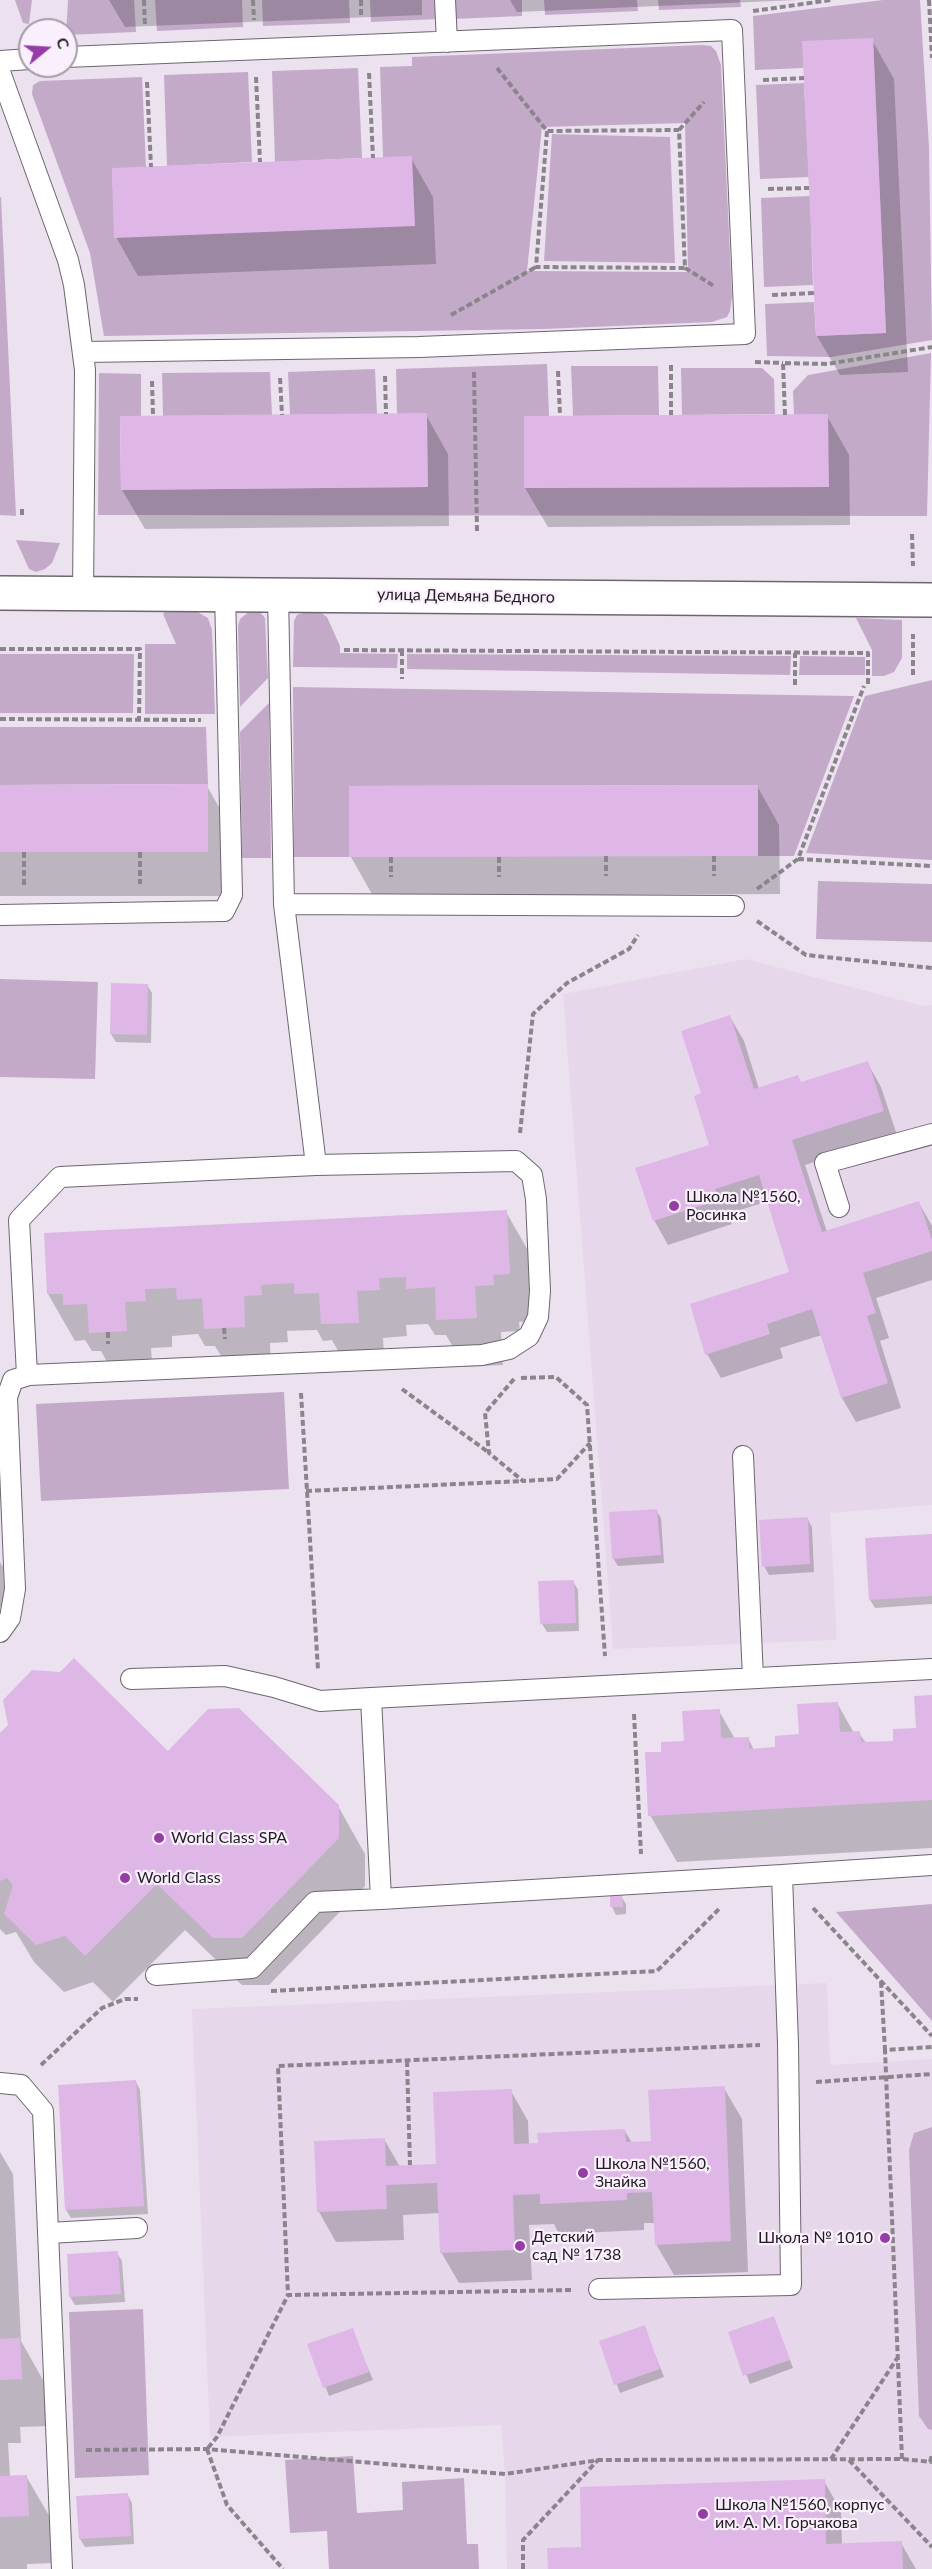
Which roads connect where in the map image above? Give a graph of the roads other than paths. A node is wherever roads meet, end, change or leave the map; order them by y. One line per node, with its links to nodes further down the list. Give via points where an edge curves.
1 (444, 0): 2 (lane)
2 (447, 42): 3 (lane); 7 (lane, via 732,30 745,334 419,347)
3 (78, 57)
4 (18, 59): 5 (lane)
5 (0, 61)
6 (0, 72): 7 (lane, via 68,260)
7 (84, 352): 10 (lane)
8 (0, 593): 10 (street, улица Демьяна Бедного)
9 (225, 593): 10 (street, улица Демьяна Бедного); 11 (street, улица Демьяна Бедного); 15 (lane, via 231,895 224,911)
10 (83, 594)
11 (279, 594): 12 (street, улица Демьяна Бедного); 13 (lane)
12 (932, 600)
13 (284, 904): 14 (lane); 17 (lane)
14 (734, 906)
15 (0, 915)
16 (932, 1134): 18 (lane, via 825,1162)
17 (316, 1166): 19 (lane, via 60,1177 19,1220); 19 (lane, via 516,1161 532,1175 535,1191 540,1292 538,1317 529,1336 509,1349 482,1355)
18 (839, 1207)
19 (27, 1375): 21 (lane, via 13,1380 7,1397 15,1589 10,1618)
20 (744, 1456): 23 (lane)
21 (0, 1632)
22 (932, 1669): 23 (lane)
23 (753, 1678): 25 (lane)
24 (131, 1679): 25 (lane, via 225,1676 320,1701)
25 (371, 1698): 28 (lane)
26 (932, 1865): 27 (lane)
27 (782, 1875): 28 (lane); 33 (lane, via 791,2285)
28 (381, 1899): 29 (lane, via 315,1902 252,1968)
29 (156, 1975)
30 (0, 2083): 32 (lane, via 21,2085 43,2111)
31 (137, 2228): 32 (lane)
32 (49, 2232): 34 (lane)
33 (599, 2289)
34 (62, 2569)

